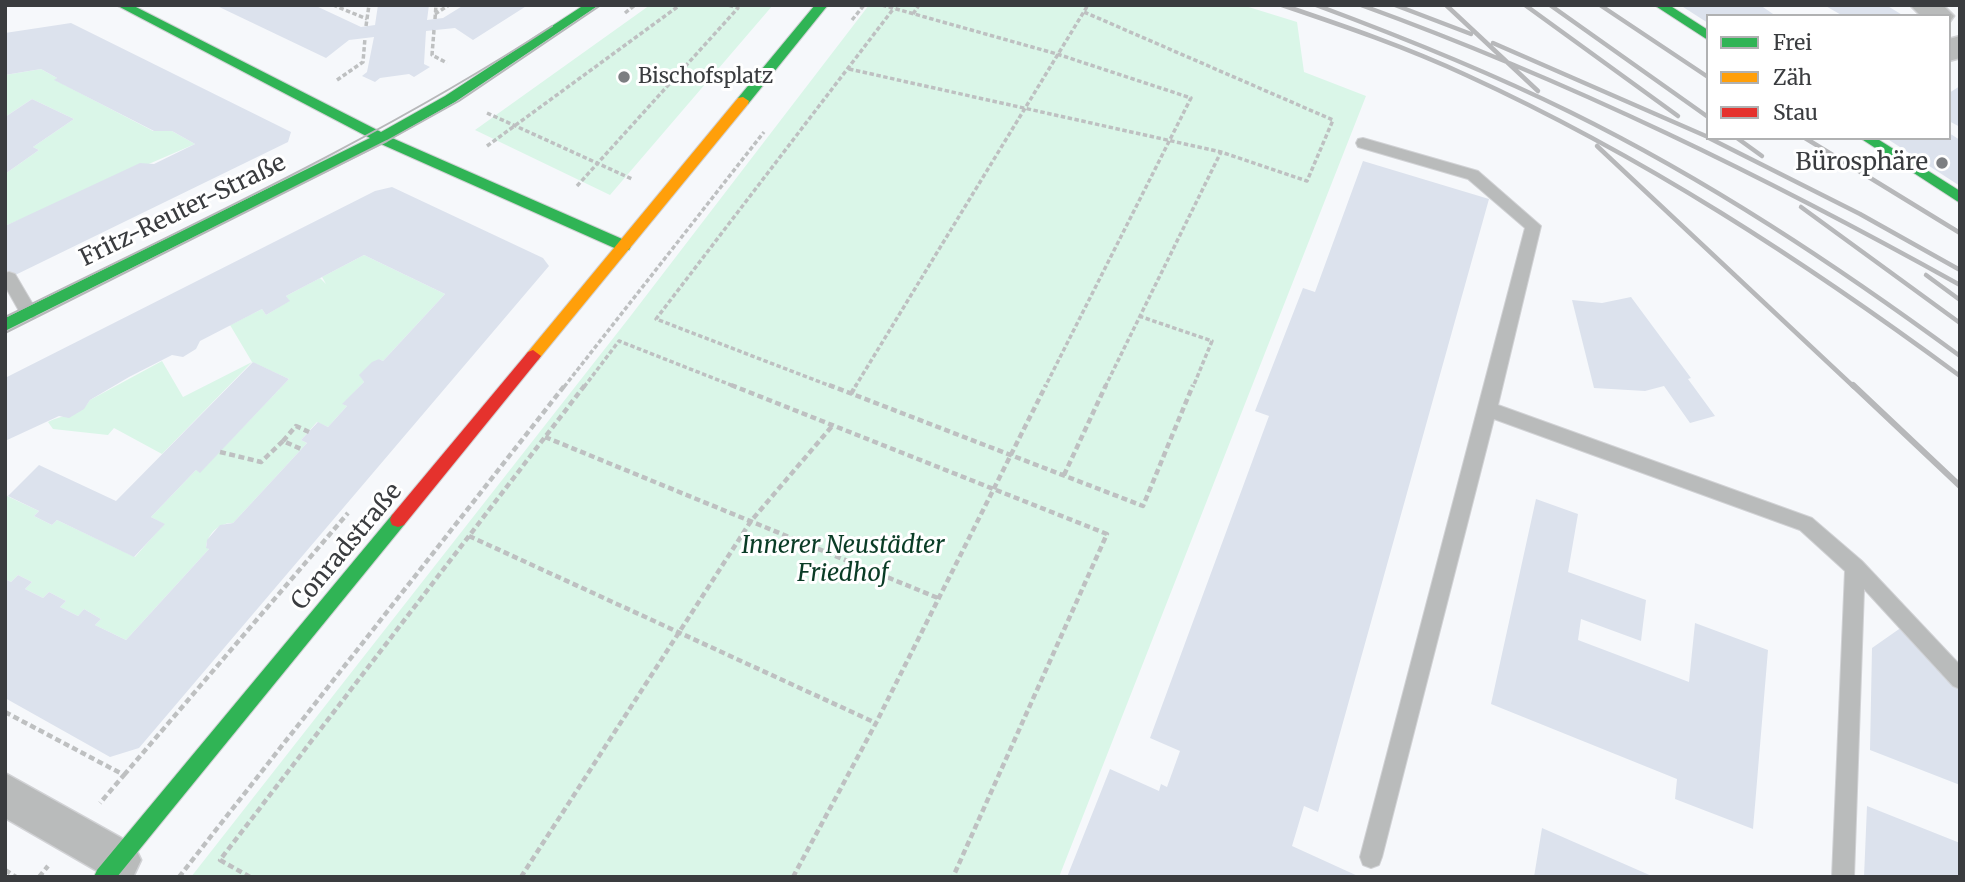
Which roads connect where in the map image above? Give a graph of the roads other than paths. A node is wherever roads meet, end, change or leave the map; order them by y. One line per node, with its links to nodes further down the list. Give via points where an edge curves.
1 (122, 5): 6 (street)
2 (593, 5): 6 (street, via 450,99)
3 (822, 5): 10 (street)
4 (1660, 5): 5 (street)
5 (1706, 35)
6 (381, 138): 10 (street); 12 (street, Fritz-Reuter-Straße)
7 (1869, 140): 9 (street)
8 (1363, 143): 14 (lane, via 1473,175 1533,226)
9 (1960, 198)
10 (624, 246): 19 (street, Conradstraße)
11 (9, 278): 12 (lane)
12 (29, 313): 13 (street, Fritz-Reuter-Straße)
13 (5, 325)
14 (1488, 409): 15 (lane, via 1806,524); 18 (lane)
15 (1855, 567): 16 (lane); 20 (lane)
16 (1960, 678)
17 (5, 794): 19 (street)
18 (1371, 858)
19 (111, 868)
20 (1843, 877)

